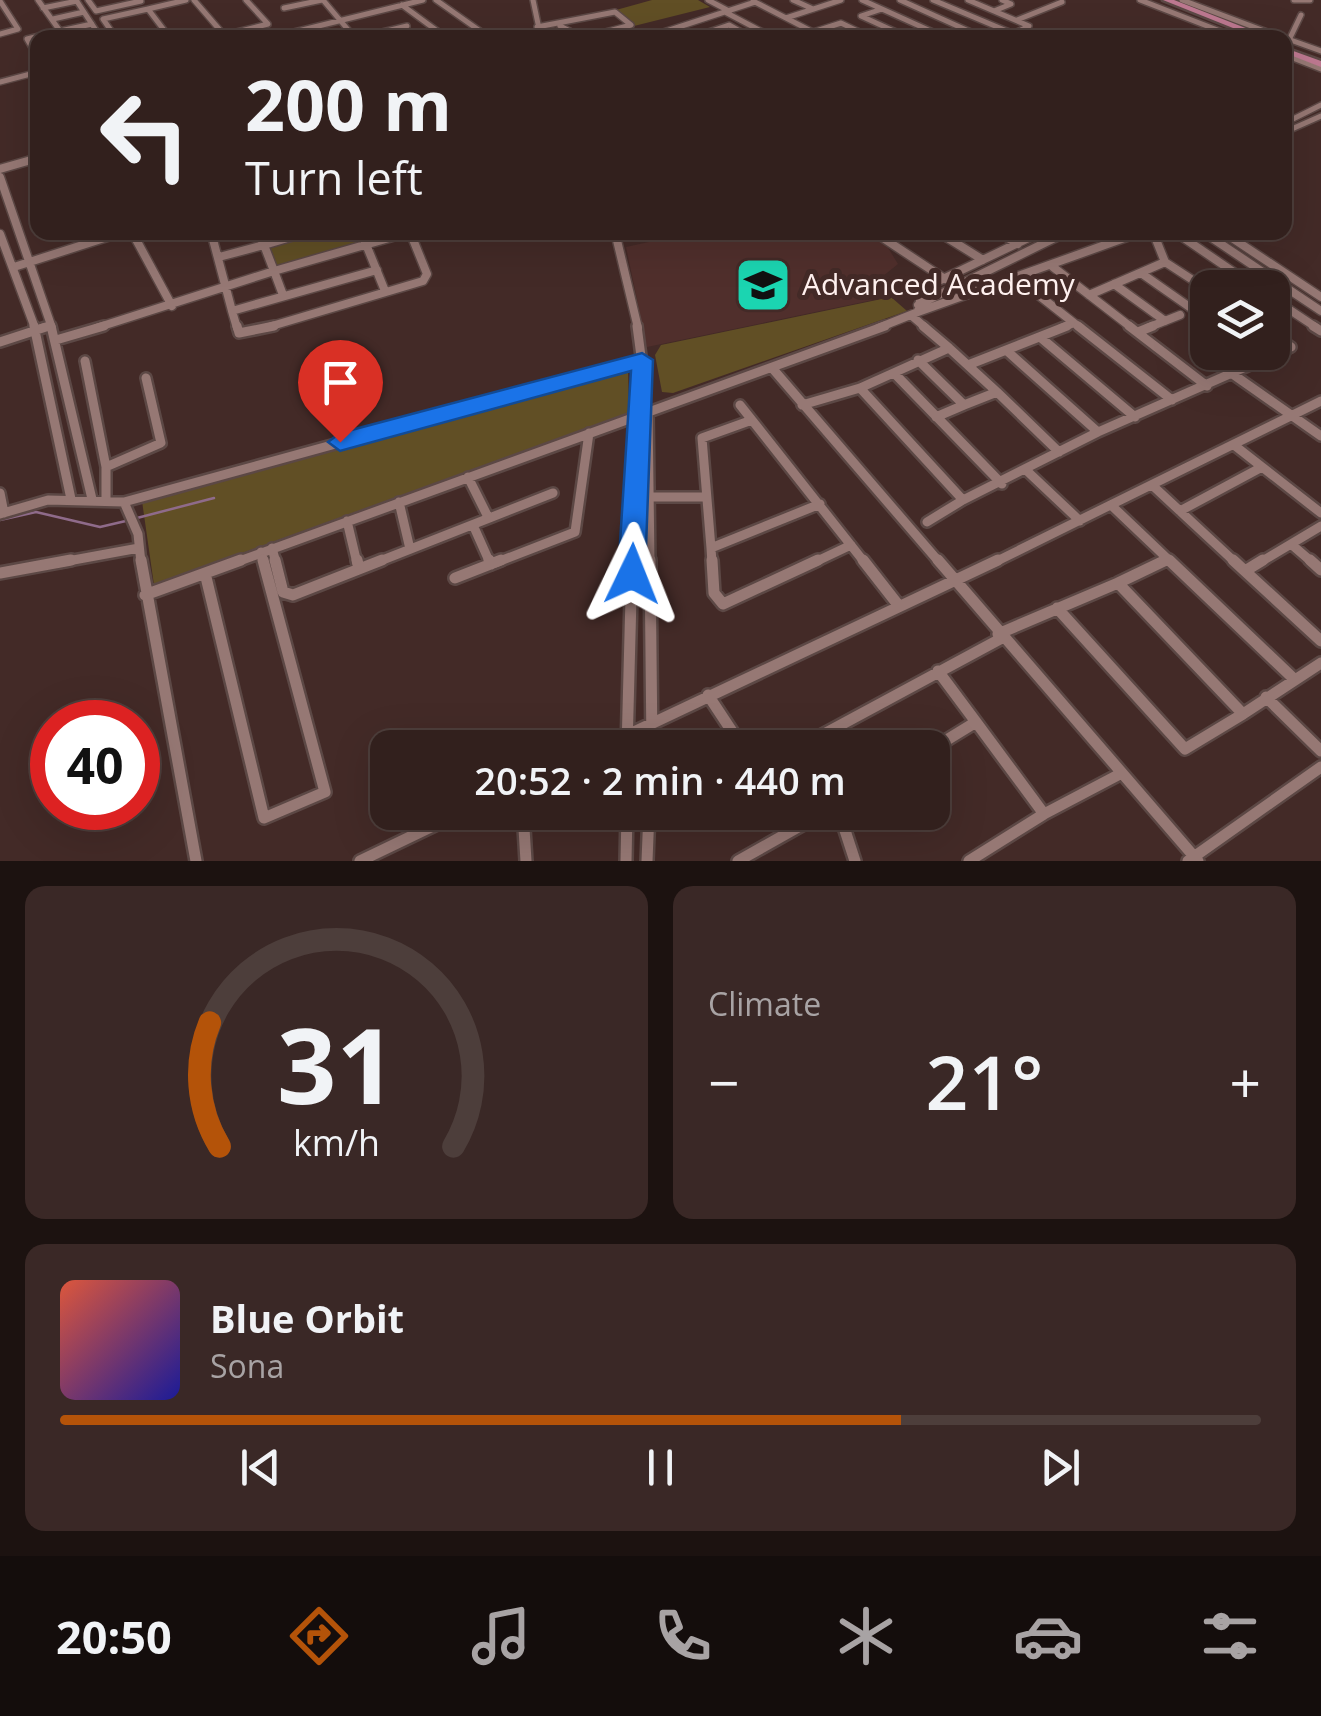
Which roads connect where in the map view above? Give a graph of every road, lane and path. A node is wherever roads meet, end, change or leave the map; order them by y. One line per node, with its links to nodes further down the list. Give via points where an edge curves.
1 (12, 0): 30 (street)
2 (38, 0): 34 (street)
3 (76, 0): 34 (street); 43 (street)
4 (88, 0): 40 (street)
5 (142, 0): 40 (street)
6 (186, 0): 37 (street)
7 (194, 0): 64 (street)
8 (246, 0): 65 (street, via 268,24)
9 (322, 0): 35 (street); 47 (street)
10 (380, 0): 36 (street)
11 (421, 0): 33 (street)
12 (436, 0): 71 (street)
13 (533, 0): 58 (street)
14 (708, 0): 41 (street)
15 (794, 0): 38 (street)
16 (862, 0): 39 (street)
17 (900, 0): 84 (street)
18 (933, 0): 85 (street)
19 (968, 0): 42 (street)
20 (1002, 0): 32 (street)
21 (1020, 0): 32 (street)
22 (1140, 0): 87 (street)
23 (1154, 0): 88 (highway)
24 (1167, 0): 89 (highway)
25 (1182, 0): 90 (street)
26 (1294, 0): 27 (street)
27 (1310, 0)
28 (753, 1): 41 (street); 48 (street)
29 (834, 1): 38 (street)
30 (0, 2): 45 (street)
31 (1062, 2): 52 (street)
32 (1010, 4): 42 (street)
33 (402, 5): 36 (street); 70 (street)
34 (43, 8): 50 (street)
35 (284, 8)
36 (388, 8): 47 (street)
37 (148, 9): 51 (street); 63 (street)
38 (814, 9): 48 (street)
39 (882, 9): 46 (street); 83 (street)
40 (96, 11): 51 (street)
41 (727, 11): 75 (street); 78 (street)
42 (994, 11): 52 (street)
43 (84, 12): 50 (street); 54 (street)
44 (1301, 15): 91 (street)
45 (10, 16): 49 (street); 92 (street, via 18,29)
46 (861, 16): 53 (street); 82 (street)
47 (340, 18): 57 (street); 68 (street)
48 (786, 18): 79 (street)
49 (0, 19)
50 (54, 19): 59 (street)
51 (103, 19): 62 (street)
52 (1017, 20): 86 (street, via 1029,27)
53 (841, 23): 80 (street); 81 (street)
54 (92, 24): 60 (street); 61 (street)
55 (552, 25): 58 (street); 73 (street); 74 (street, via 616,12 631,25)
56 (407, 26): 69 (street)
57 (298, 27): 66 (street); 67 (street)
58 (537, 27): 72 (street)
59 (60, 30)
60 (65, 30)
61 (96, 30)
62 (111, 30)
63 (164, 30)
64 (221, 30)
65 (247, 30)
66 (291, 30)
67 (300, 30)
68 (350, 30)
69 (390, 30)
70 (436, 30)
71 (479, 30)
72 (538, 30)
73 (567, 30)
74 (613, 30)
75 (669, 30)
76 (715, 30): 77 (street)
77 (738, 30)
78 (760, 30)
79 (810, 30)
80 (820, 30)
81 (855, 30)
82 (892, 30)
83 (928, 30)
84 (966, 30)
85 (1004, 30)
86 (1023, 30)
87 (1217, 30)
88 (1231, 30)
89 (1246, 30)
90 (1252, 30)
91 (1292, 31)
92 (0, 34)
93 (1292, 47): 94 (highway)
94 (1321, 60)
95 (30, 74): 96 (street)
96 (0, 82)
97 (1321, 105): 99 (street)
98 (1321, 116): 100 (street)
99 (1292, 120)
100 (1292, 129)
101 (30, 161): 102 (street)
102 (0, 173): 103 (street)
103 (20, 238): 104 (street); 129 (street)
104 (2, 239): 132 (street)
105 (97, 240): 129 (street)
106 (136, 240): 146 (street)
107 (213, 240): 127 (street)
108 (262, 240): 125 (street)
109 (281, 240): 125 (street)
110 (364, 240): 126 (street)
111 (384, 240): 126 (street)
112 (413, 240): 142 (street, via 427,278)
113 (617, 240): 164 (street)
114 (886, 240): 138 (street)
115 (951, 240): 128 (street)
116 (1011, 240): 124 (street)
117 (1025, 240): 124 (street)
118 (1052, 240): 150 (street)
119 (1120, 240): 131 (street)
120 (1157, 240): 130 (street)
121 (1187, 240): 134 (street)
122 (1215, 240): 151 (street)
123 (1235, 240): 145 (street)
124 (1018, 244): 128 (street)
125 (264, 245): 127 (street); 135 (street)
126 (366, 245): 133 (street); 135 (street)
127 (219, 258): 141 (street)
128 (983, 260): 138 (street)
129 (30, 262): 132 (street); 155 (street)
130 (1166, 262): 136 (street); 137 (street)
131 (1053, 266): 139 (street); 143 (street)
132 (14, 267): 156 (street)
133 (376, 270): 142 (street); 144 (street)
134 (1230, 270)
135 (274, 271): 141 (street); 144 (street)
136 (1141, 273): 140 (street); 147 (street)
137 (1190, 278)
138 (946, 279): 150 (street, via 922,289)
139 (1018, 279): 150 (street); 154 (street)
140 (1114, 284): 143 (street); 153 (street)
141 (229, 289): 146 (street); 149 (street)
142 (385, 291): 149 (street, via 246,334 239,333)
143 (1090, 295): 158 (street)
144 (283, 296): 149 (street)
145 (1321, 297)
146 (172, 306): 160 (street)
147 (1190, 307)
148 (1290, 310): 157 (street)
149 (232, 311)
150 (916, 311): 162 (street); 168 (street)
151 (1321, 311)
152 (1180, 315): 153 (street)
153 (1165, 321): 158 (street)
154 (1074, 323): 159 (street); 176 (street)
155 (51, 325): 156 (street); 160 (street)
156 (36, 330): 161 (street); 201 (street)
157 (1321, 331)
158 (1138, 332): 173 (street)
159 (1040, 336): 163 (street); 184 (street)
160 (56, 340): 202 (street)
161 (0, 342)
162 (949, 348): 165 (street); 167 (street)
163 (1006, 350): 167 (street); 186 (street)
164 (642, 360): 181 (street); 207 (street)
165 (918, 360): 170 (street); 180 (street)
166 (85, 361): 191 (street)
167 (968, 365): 175 (street)
168 (773, 369): 178 (street); 181 (street)
169 (1241, 370): 171 (street)
170 (894, 374): 174 (street); 183 (street)
171 (1234, 375): 173 (street); 182 (street)
172 (146, 378): 191 (street, via 160,443)
173 (1207, 386): 176 (street)
174 (860, 388): 178 (street); 203 (street)
175 (997, 392): 180 (street); 190 (street)
176 (1172, 400): 184 (street)
177 (1321, 402): 182 (street)
178 (802, 404): 232 (street)
179 (740, 405): 185 (street)
180 (964, 406): 183 (street)
181 (643, 411): 187 (street); 199 (street); 247 (street)
182 (1292, 416): 188 (street); 189 (street)
183 (936, 417): 195 (street)
184 (1134, 417): 186 (street)
185 (752, 420): 200 (street, via 702,438); 206 (street)
186 (1098, 432): 190 (street)
187 (588, 433): 194 (street); 225 (street, via 575,532)
188 (1321, 436)
189 (1234, 445): 192 (street); 196 (street)
190 (1059, 452): 193 (street)
191 (106, 467): 204 (street)
192 (1262, 467): 209 (street); 211 (street)
193 (1026, 470): 195 (street); 214 (street)
194 (468, 477): 205 (street); 212 (street)
195 (1002, 484): 203 (street)
196 (1152, 485): 208 (street); 209 (street)
197 (0, 493): 210 (street)
198 (553, 493): 212 (street)
199 (651, 497): 200 (street); 246 (street)
200 (706, 497): 221 (street)
201 (71, 498): 202 (street); 210 (street)
202 (92, 498): 204 (street)
203 (962, 500): 215 (street)
204 (106, 501): 207 (street)
205 (399, 502): 213 (street); 222 (street)
206 (820, 504): 219 (street); 221 (street)
207 (126, 505): 220 (street)
208 (1111, 506): 214 (street); 224 (street)
209 (1180, 511): 228 (street)
210 (2, 513)
211 (1321, 514)
212 (488, 517): 216 (street)
213 (347, 521): 223 (street); 226 (street)
214 (1080, 521): 232 (street)
215 (927, 522)
216 (473, 524): 222 (street); 225 (street)
217 (1321, 526): 218 (street)
218 (1291, 544): 227 (street); 228 (street)
219 (851, 545): 221 (street, via 724,604 714,593); 235 (street)
220 (139, 548): 229 (street); 234 (street)
221 (712, 548)
222 (410, 549): 226 (street)
223 (266, 550): 226 (street, via 287,596); 230 (street); 230 (street, via 325,792 264,818)
224 (1168, 559): 233 (street); 241 (street)
225 (491, 564): 231 (street)
226 (360, 569)
227 (1321, 570)
228 (1246, 571): 238 (street)
229 (0, 572)
230 (205, 573): 234 (street)
231 (455, 578)
232 (954, 580): 235 (street); 237 (street)
233 (1118, 582): 236 (street); 244 (street)
234 (145, 594): 265 (street)
235 (899, 606): 242 (street)
236 (1057, 608): 237 (street); 244 (street, via 1184,749)
237 (1000, 636): 240 (street); 255 (street)
238 (1321, 641)
239 (1321, 663): 241 (street)
240 (938, 672): 245 (street); 251 (street)
241 (1294, 679): 243 (street)
242 (708, 695): 246 (street); 250 (street)
243 (1266, 697): 244 (street); 253 (street)
244 (1243, 714)
245 (976, 722): 252 (street); 256 (street)
246 (652, 725): 248 (street); 249 (street)
247 (628, 730)
248 (644, 730)
249 (652, 730)
250 (731, 730)
251 (831, 730)
252 (950, 737)
253 (1321, 752)
254 (1321, 767): 264 (street)
255 (1120, 774): 256 (street); 264 (street)
256 (1044, 814): 272 (street)
257 (425, 830): 266 (street)
258 (524, 830): 267 (street)
259 (626, 830): 268 (street)
260 (648, 830): 269 (street)
261 (798, 830): 263 (street)
262 (845, 830): 271 (street)
263 (760, 856): 270 (street)
264 (1193, 860)
265 (196, 861)
266 (360, 861)
267 (526, 861)
268 (626, 861)
269 (647, 861)
270 (738, 861)
271 (854, 861)
272 (969, 861)

